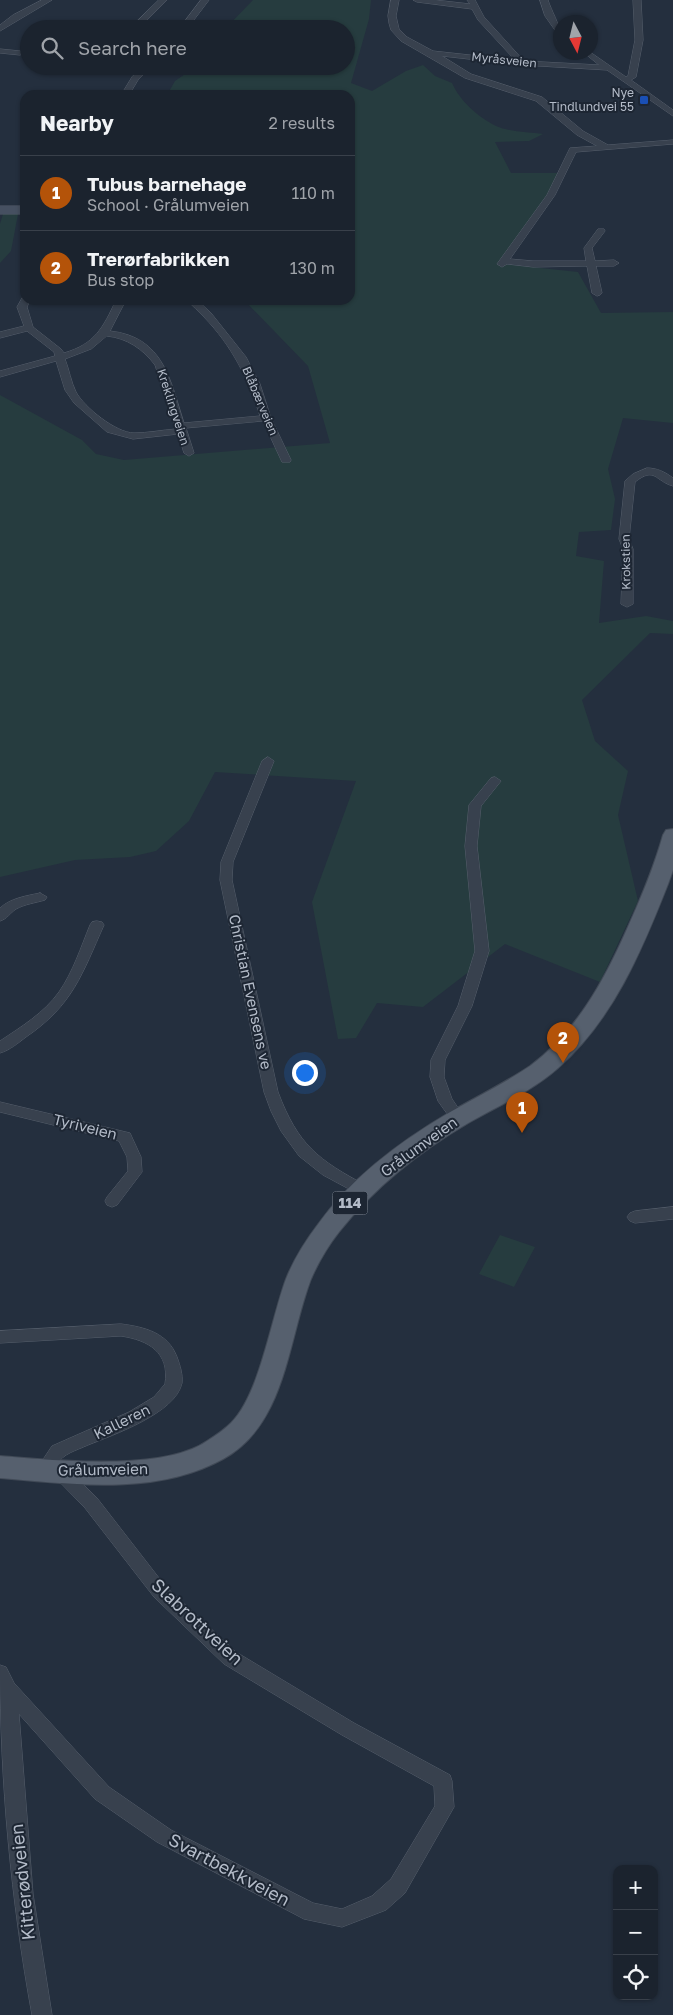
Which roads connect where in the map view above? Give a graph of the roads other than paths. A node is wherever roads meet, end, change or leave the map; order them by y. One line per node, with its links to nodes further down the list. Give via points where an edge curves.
1 (48, 0): 12 (street)
2 (163, 0): 9 (street)
3 (206, 0): 10 (street)
4 (395, 0): 15 (street, via 392,16 398,35)
5 (417, 0): 8 (street)
6 (544, 0): 11 (street)
7 (637, 0): 20 (street, via 638,51 632,77)
8 (473, 3): 17 (street, via 480,18)
9 (142, 20)
10 (190, 20)
11 (553, 21)
12 (0, 29)
13 (0, 51): 14 (street)
14 (20, 53)
15 (431, 53): 17 (street, Myråsveien); 24 (street, via 468,76 539,99 580,134)
16 (597, 60): 18 (street)
17 (522, 63): 18 (street, Myråsveien)
18 (608, 68): 20 (street)
19 (139, 75): 21 (street)
20 (624, 80): 22 (street, via 661,101)
21 (128, 90)
22 (673, 114)
23 (673, 142): 24 (street)
24 (606, 147): 28 (street, via 576,149 570,153 551,194 503,263)
25 (0, 210): 26 (street)
26 (20, 210)
27 (601, 231): 28 (street, via 588,248)
28 (591, 263): 29 (street); 30 (street)
29 (614, 263)
30 (598, 293)
31 (23, 305): 34 (street)
32 (119, 305): 35 (street)
33 (197, 305): 39 (street, Blåbærveien, via 240,357 255,384)
34 (29, 328): 36 (street); 37 (street)
35 (106, 333): 37 (street, via 89,347); 40 (street, Kreklingveien, via 125,336 153,354 160,365)
36 (0, 335)
37 (61, 357): 38 (street); 40 (street, via 63,372 76,401 111,430 133,436)
38 (0, 374)
39 (266, 418): 40 (street); 42 (street, Blåbærveien)
40 (181, 429): 41 (street, Kreklingveien)
41 (189, 453)
42 (286, 460)
43 (673, 483): 44 (street, Krokstien, via 647,470 630,481 624,539 628,549)
44 (627, 604)
45 (268, 761): 54 (street, Christian Evensens ve, via 227,862 226,880 270,1092 292,1140 311,1160)
46 (496, 781): 53 (street, via 475,805 471,846 482,951 465,1006 438,1060 437,1078 445,1101)
47 (673, 835): 53 (main road, Grålumveien / 114, via 646,913 598,1010 544,1067)
48 (40, 897): 49 (street, via 16,903)
49 (0, 917)
50 (97, 925): 51 (street, via 71,983 57,1005)
51 (0, 1048)
52 (0, 1108): 55 (street, Tyriveien, via 125,1137 134,1157 135,1172)
53 (458, 1118): 54 (main road, Grålumveien / 114, via 401,1156)
54 (362, 1190): 60 (main road, Grålumveien / 114, via 327,1229 306,1263 256,1414 238,1436 212,1453 177,1465 125,1472)
55 (112, 1201)
56 (673, 1212): 57 (street)
57 (635, 1217)
58 (0, 1337): 60 (street, Kalleren, via 121,1330 151,1337 164,1346 169,1356 174,1372 173,1386 165,1398 156,1406 59,1451)
59 (0, 1467): 60 (main road, Grålumveien / 114)
60 (52, 1471): 62 (street, Slabrottveien, via 91,1503 160,1592 230,1658 348,1730)
61 (4, 1681): 62 (street, Svartbekkveien, via 102,1793 164,1836 311,1912 342,1918 379,1903 398,1886 445,1807); 63 (street, Kitterødveien, via 16,1827)
62 (443, 1781)
63 (42, 2015)

